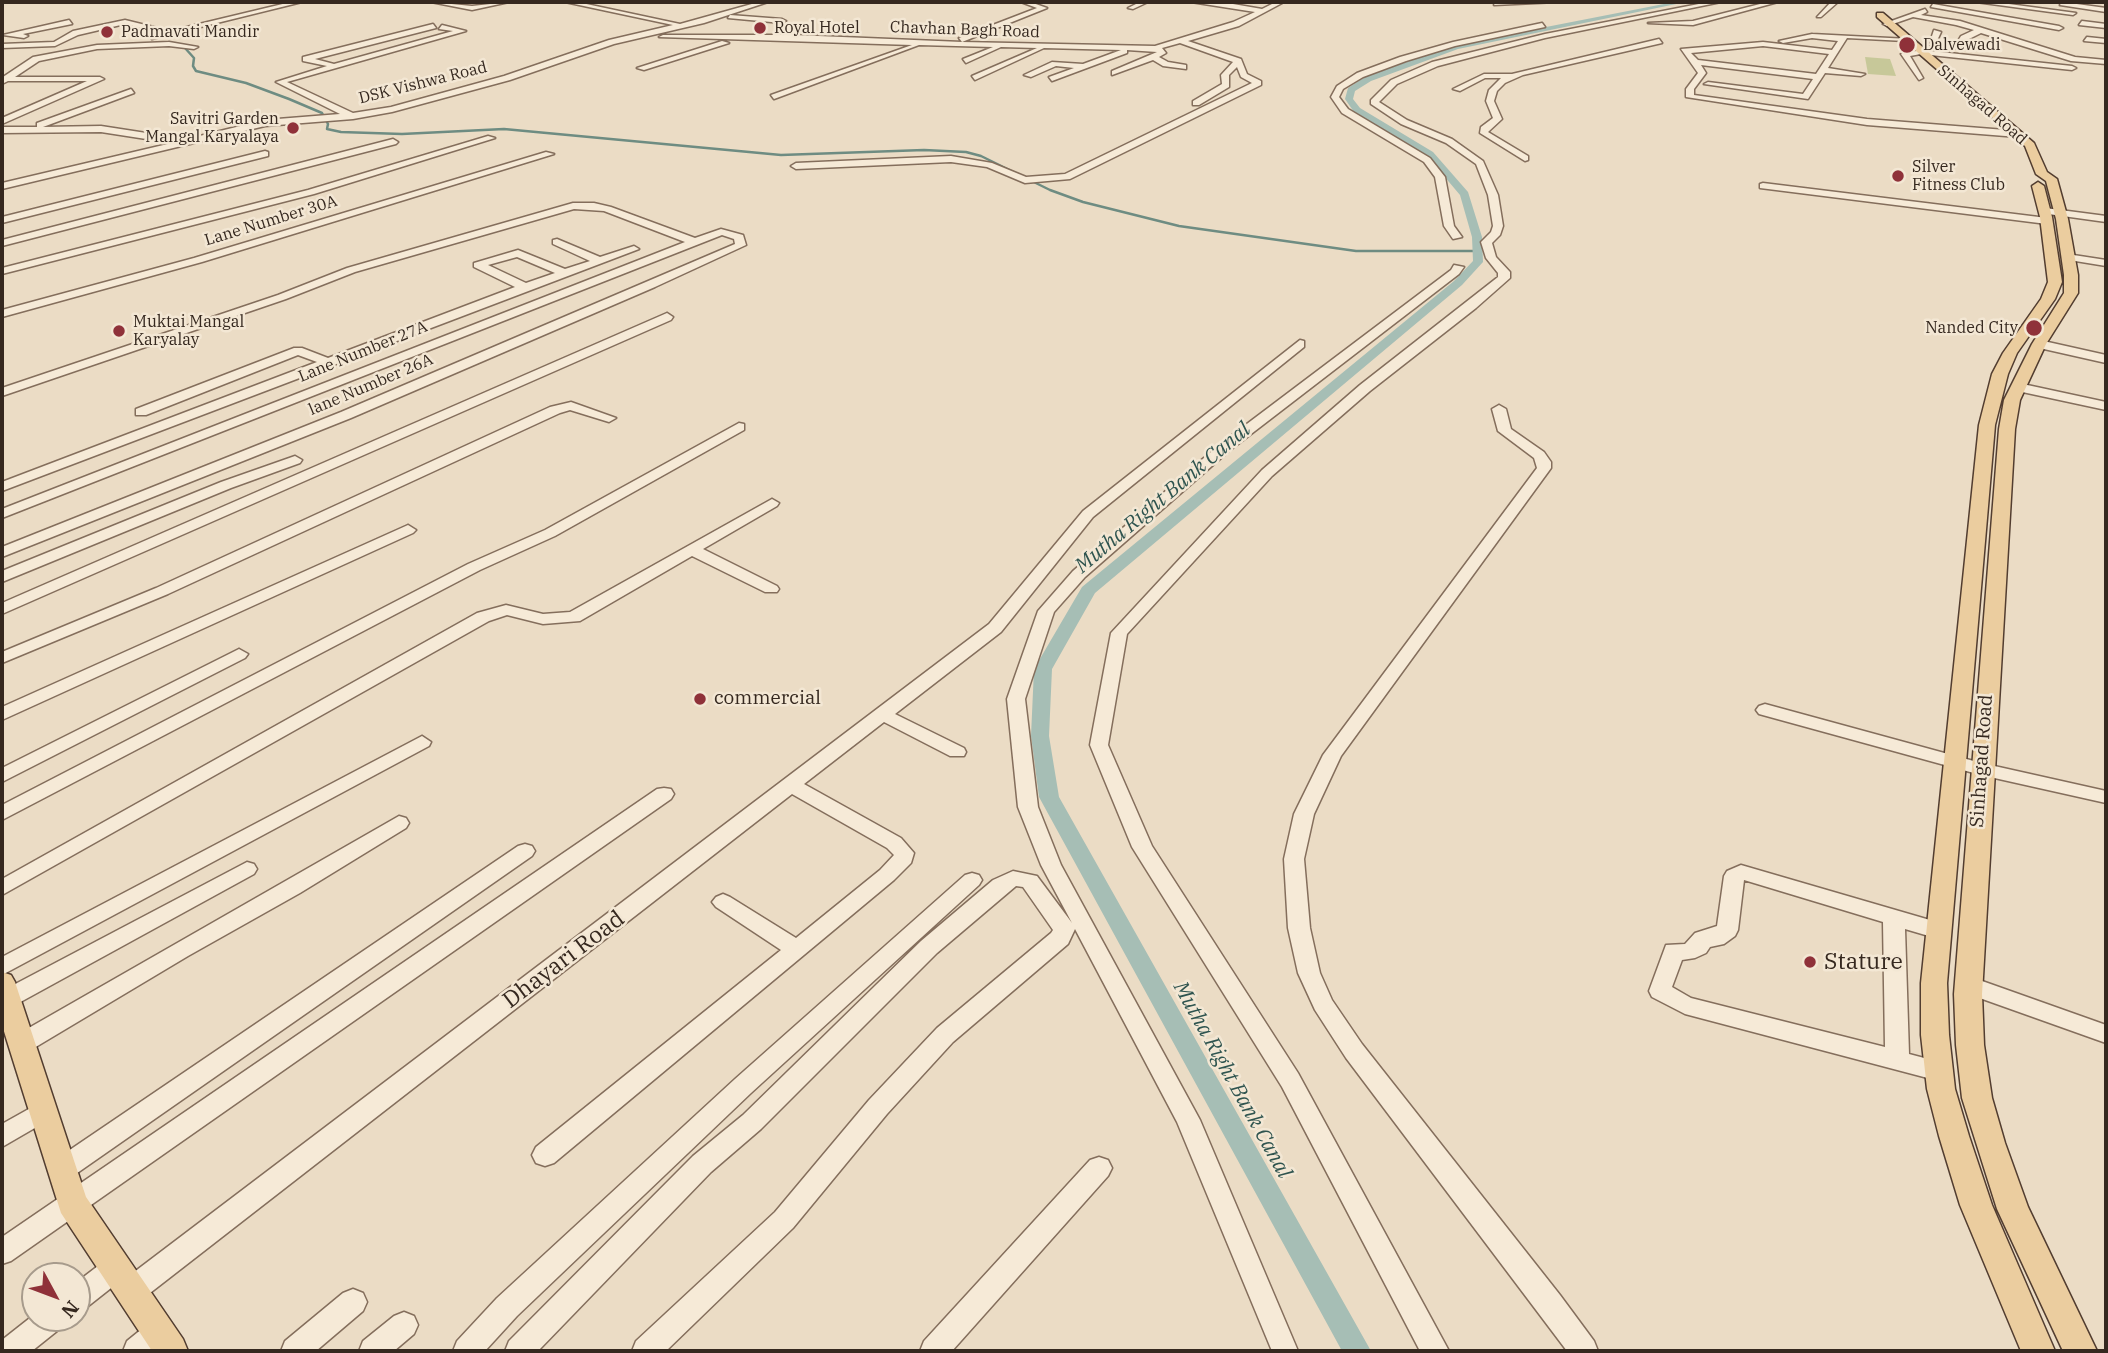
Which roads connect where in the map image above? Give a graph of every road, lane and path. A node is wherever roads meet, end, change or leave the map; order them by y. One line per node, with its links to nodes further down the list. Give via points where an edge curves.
1 (299, 2): 47 (street)
2 (435, 2): 3 (street, via 472,8)
3 (506, 2)
4 (568, 2): 41 (street)
5 (765, 2): 26 (street, DSK Vishwa Road)
6 (1024, 2): 63 (street, via 1044,8)
7 (1145, 2): 27 (street)
8 (1194, 2): 24 (street)
9 (1233, 2): 24 (street)
10 (1281, 2): 28 (street, Chavhan Bagh Road)
11 (1554, 2): 21 (street)
12 (1666, 2): 22 (street)
13 (1775, 2): 43 (street, via 1693,23 1657,22)
14 (1835, 2): 33 (street)
15 (1979, 2): 31 (street)
16 (2044, 2): 29 (street)
17 (2095, 2): 19 (street)
18 (1723, 3): 43 (street, via 1634,23); 219 (street, via 1545,36 1435,64 1394,82 1374,102 1404,122 1449,141 1480,163 1493,195 1498,226 1488,250 1504,278 1365,387 1267,473 1119,633 1099,745 1142,847 1290,1080)
19 (2106, 3)
20 (726, 4): 26 (street)
21 (1496, 4)
22 (1655, 4)
23 (1936, 4): 34 (street); 44 (street)
24 (1224, 5): 28 (street); 30 (street)
25 (1888, 7): 37 (main road)
26 (746, 8): 32 (street, DSK Vishwa Road)
27 (1131, 8)
28 (1264, 10): 58 (street, Chavhan Bagh Road)
29 (2106, 10)
30 (1196, 13)
31 (2073, 13)
32 (719, 16): 38 (street); 41 (street, DSK Vishwa Road)
33 (1819, 16)
34 (1916, 16): 37 (street); 45 (street)
35 (2106, 17): 42 (street, via 2084,17)
36 (53, 18): 49 (street)
37 (1883, 20): 56 (main road, Sinhagad Road)
38 (782, 21)
39 (69, 22): 49 (street)
40 (1555, 23): 126 (street, via 1403,59 1360,75 1335,97 1345,111 1427,160 1440,177 1449,226)
41 (682, 26): 51 (street, DSK Vishwa Road)
42 (2106, 26)
43 (1630, 28): 54 (street)
44 (2059, 28)
45 (1980, 30): 65 (street); 69 (street)
46 (1937, 32): 62 (street)
47 (171, 33): 50 (street, via 125,22); 60 (street)
48 (1646, 33): 95 (street, via 1659,41)
49 (4, 34): 50 (street)
50 (73, 35): 67 (street, via 51,45)
51 (638, 36): 52 (street, Chavhan Bagh Road); 106 (street, DSK Vishwa Road, via 497,81)
52 (725, 38): 53 (street, Chavhan Bagh Road); 72 (street)
53 (742, 38): 61 (street, Chavhan Bagh Road); 87 (street)
54 (1569, 39)
55 (1843, 39): 56 (street); 64 (street, via 1812,36); 76 (street)
56 (1906, 40): 62 (street); 77 (main road, Sinhagad Road)
57 (374, 41): 71 (street); 71 (street, via 437,27 461,31); 83 (street, via 306,59)
58 (1182, 41): 75 (street, Chavhan Bagh Road); 79 (street)
59 (2106, 41): 74 (street, via 2087,43)
60 (127, 43)
61 (923, 43): 63 (street, Chavhan Bagh Road); 104 (street)
62 (1932, 43): 69 (street)
63 (949, 44): 66 (street, Chavhan Bagh Road)
64 (1763, 44): 76 (street); 80 (street, via 1684,51)
65 (2027, 44): 69 (street, via 2018,53); 81 (street, via 2074,59)
66 (1000, 45): 68 (street, Chavhan Bagh Road); 78 (street)
67 (2, 46)
68 (1047, 46): 73 (street, Chavhan Bagh Road); 96 (street)
69 (1956, 46)
70 (194, 47): 82 (street, via 97,47 36,59)
71 (404, 47): 83 (street)
72 (689, 48)
73 (1131, 48): 75 (street, Chavhan Bagh Road); 84 (street)
74 (2106, 49)
75 (1155, 52): 85 (street, via 1168,65); 94 (street, via 1115,72)
76 (1833, 52): 90 (street)
77 (1920, 52): 88 (street); 97 (street, via 1905,54); 109 (main road, Sinhagad Road)
78 (966, 61)
79 (1238, 61): 105 (street, via 1225,75 1226,85 1196,103); 105 (street, via 1244,75 1258,83)
80 (1696, 62): 90 (street); 109 (street, via 1702,73 1690,89 1690,97 1867,122)
81 (2106, 62)
82 (27, 65): 86 (street); 99 (street)
83 (333, 66): 106 (street, via 280,82)
84 (1084, 66): 89 (street, via 1055,64); 93 (street)
85 (1183, 67)
86 (2, 68)
87 (641, 68)
88 (2072, 68)
89 (1039, 71): 92 (street); 93 (street)
90 (1820, 74): 91 (street); 100 (street, via 1805,97)
91 (1861, 74)
92 (1028, 75)
93 (1063, 75): 98 (street)
94 (1134, 76)
95 (1511, 76): 101 (street, via 1484,76); 117 (street, via 1493,90 1490,101 1498,119 1483,129)
96 (975, 78)
97 (1919, 78)
98 (1052, 79)
99 (4, 80): 107 (street, via 100,79)
100 (1708, 84)
101 (1457, 89)
102 (131, 91): 108 (street)
103 (100, 93): 107 (street)
104 (774, 97)
105 (1201, 112): 118 (street, via 1067,177 1026,180 989,165 951,159)
106 (354, 116): 112 (street, DSK Vishwa Road, via 265,123)
107 (3, 128): 108 (street)
108 (27, 129): 112 (street, via 101,129)
109 (2018, 134): 121 (main road, Sinhagad Road, via 2030,145 2042,174 2036,177)
110 (472, 137): 114 (street, via 443,148)
111 (491, 138): 114 (street)
112 (181, 142): 119 (street, DSK Vishwa Road)
113 (393, 142): 129 (street)
114 (449, 151): 135 (street)
115 (549, 154): 140 (street, Lane Number 30A)
116 (265, 155): 123 (street)
117 (1525, 158)
118 (796, 166)
119 (2, 186)
120 (1763, 187): 121 (street)
121 (2052, 216): 122 (street); 124 (street); 131 (main road, Sinhagad Road); 137 (main road, Sinhagad Road)
122 (2106, 219)
123 (2, 220)
124 (2106, 225)
125 (739, 237): 128 (street, Lane Number 27A, via 721,232); 162 (street, lane Number 26A, via 741,245 651,285 346,415)
126 (1457, 237)
127 (557, 242): 132 (street)
128 (695, 242): 148 (street, via 607,209 573,206 351,270); 159 (street, Lane Number 27A)
129 (2, 243)
130 (634, 249): 132 (street)
131 (2067, 257): 133 (street); 137 (main road, Sinhagad Road)
132 (600, 261): 136 (street)
133 (2106, 264)
134 (1458, 267): 211 (street, via 1224,448 1079,574 1046,611 1016,699 1028,807 1051,865 1188,1120)
135 (2, 271)
136 (565, 273): 138 (street); 138 (street, via 519,253 478,265)
137 (2064, 284): 139 (main road, Sinhagad Road, via 2054,289)
138 (525, 287): 145 (street)
139 (2050, 310): 143 (main road, Sinhagad Road); 155 (main road, Sinhagad Road, via 2010,353 2000,374)
140 (2, 314)
141 (667, 317): 166 (street)
142 (1300, 344): 172 (street, Dhayari Road, via 1088,514 995,628)
143 (2039, 344): 144 (street); 147 (main road, Sinhagad Road)
144 (2106, 359)
145 (328, 362): 146 (street, via 298,351); 149 (street)
146 (222, 380): 149 (street); 153 (street, via 141,412)
147 (2018, 387): 150 (street); 155 (main road, Sinhagad Road)
148 (2, 392)
149 (248, 393): 153 (street)
150 (2106, 406)
151 (1499, 409): 220 (street, via 1505,431 1539,455 1544,468 1332,755 1304,814 1294,859 1299,928 1309,973 1354,1051)
152 (609, 418): 169 (street, via 571,407 555,410 162,591)
153 (165, 424): 157 (street)
154 (739, 427): 181 (street, via 550,533 474,567)
155 (1997, 427): 165 (main road, Sinhagad Road); 167 (main road, Sinhagad Road)
156 (295, 460): 163 (street)
157 (2, 487)
158 (772, 503): 161 (street)
159 (2, 514)
160 (408, 530): 171 (street)
161 (692, 550): 164 (street); 186 (street, via 574,617 543,619 506,610 482,617)
162 (2, 552)
163 (2, 578)
164 (771, 589)
165 (1970, 605): 167 (main road); 175 (main road, Sinhagad Road)
166 (2, 609)
167 (1993, 611): 176 (main road, Sinhagad Road)
168 (239, 654): 177 (street)
169 (2, 658)
170 (1765, 710): 175 (street)
171 (2, 714)
172 (884, 715): 174 (street); 178 (street, Dhayari Road)
173 (422, 742): 191 (street)
174 (957, 752)
175 (1955, 762): 176 (street); 189 (main road, Sinhagad Road)
176 (1981, 769): 180 (street); 192 (main road, Sinhagad Road)
177 (2, 776)
178 (792, 786): 190 (street, via 904,853 900,864); 205 (street, Dhayari Road)
179 (664, 794): 203 (street)
180 (2106, 797)
181 (2, 813)
182 (399, 822): 195 (street)
183 (525, 851): 202 (street)
184 (247, 869): 193 (street)
185 (972, 880): 215 (street, via 743,1086 507,1307)
186 (2, 888)
187 (723, 902): 190 (street)
188 (1894, 917): 189 (street); 196 (street); 196 (street, via 1741,872 1734,876 1727,930 1716,938 1703,939 1687,952 1674,951 1660,990 1685,1005)
189 (1939, 931): 197 (main road, Sinhagad Road, via 1934,983)
190 (797, 949): 200 (street)
191 (2, 967)
192 (1968, 985): 194 (street); 222 (main road, Sinhagad Road, via 1973,1071 1990,1143 2013,1209)
193 (6, 1004): 195 (main road)
194 (2106, 1034)
195 (22, 1044): 198 (main road)
196 (1896, 1059): 197 (street)
197 (1939, 1071): 221 (main road, Sinhagad Road, via 1976,1205)
198 (43, 1111): 199 (street); 202 (main road)
199 (2, 1137)
200 (545, 1155)
201 (1099, 1168): 218 (street)
202 (61, 1170): 203 (main road)
203 (72, 1203): 204 (street); 205 (main road)
204 (2, 1252)
205 (123, 1280): 206 (street, Dhayari Road); 210 (main road)
206 (91, 1293)
207 (353, 1302): 213 (street)
208 (404, 1325): 214 (street)
209 (34, 1332): 212 (street)
210 (155, 1345)
211 (1281, 1350)
212 (10, 1351)
213 (295, 1351)
214 (373, 1351)
215 (467, 1351)
216 (519, 1351): 217 (street, via 702,1164 752,1122 929,947 1000,885 1013,878 1030,881 1064,929 1060,938 945,1035 784,1220)
217 (646, 1351)
218 (934, 1351)
219 (1435, 1351)
220 (1584, 1351)
221 (2038, 1351)
222 (2080, 1351)

